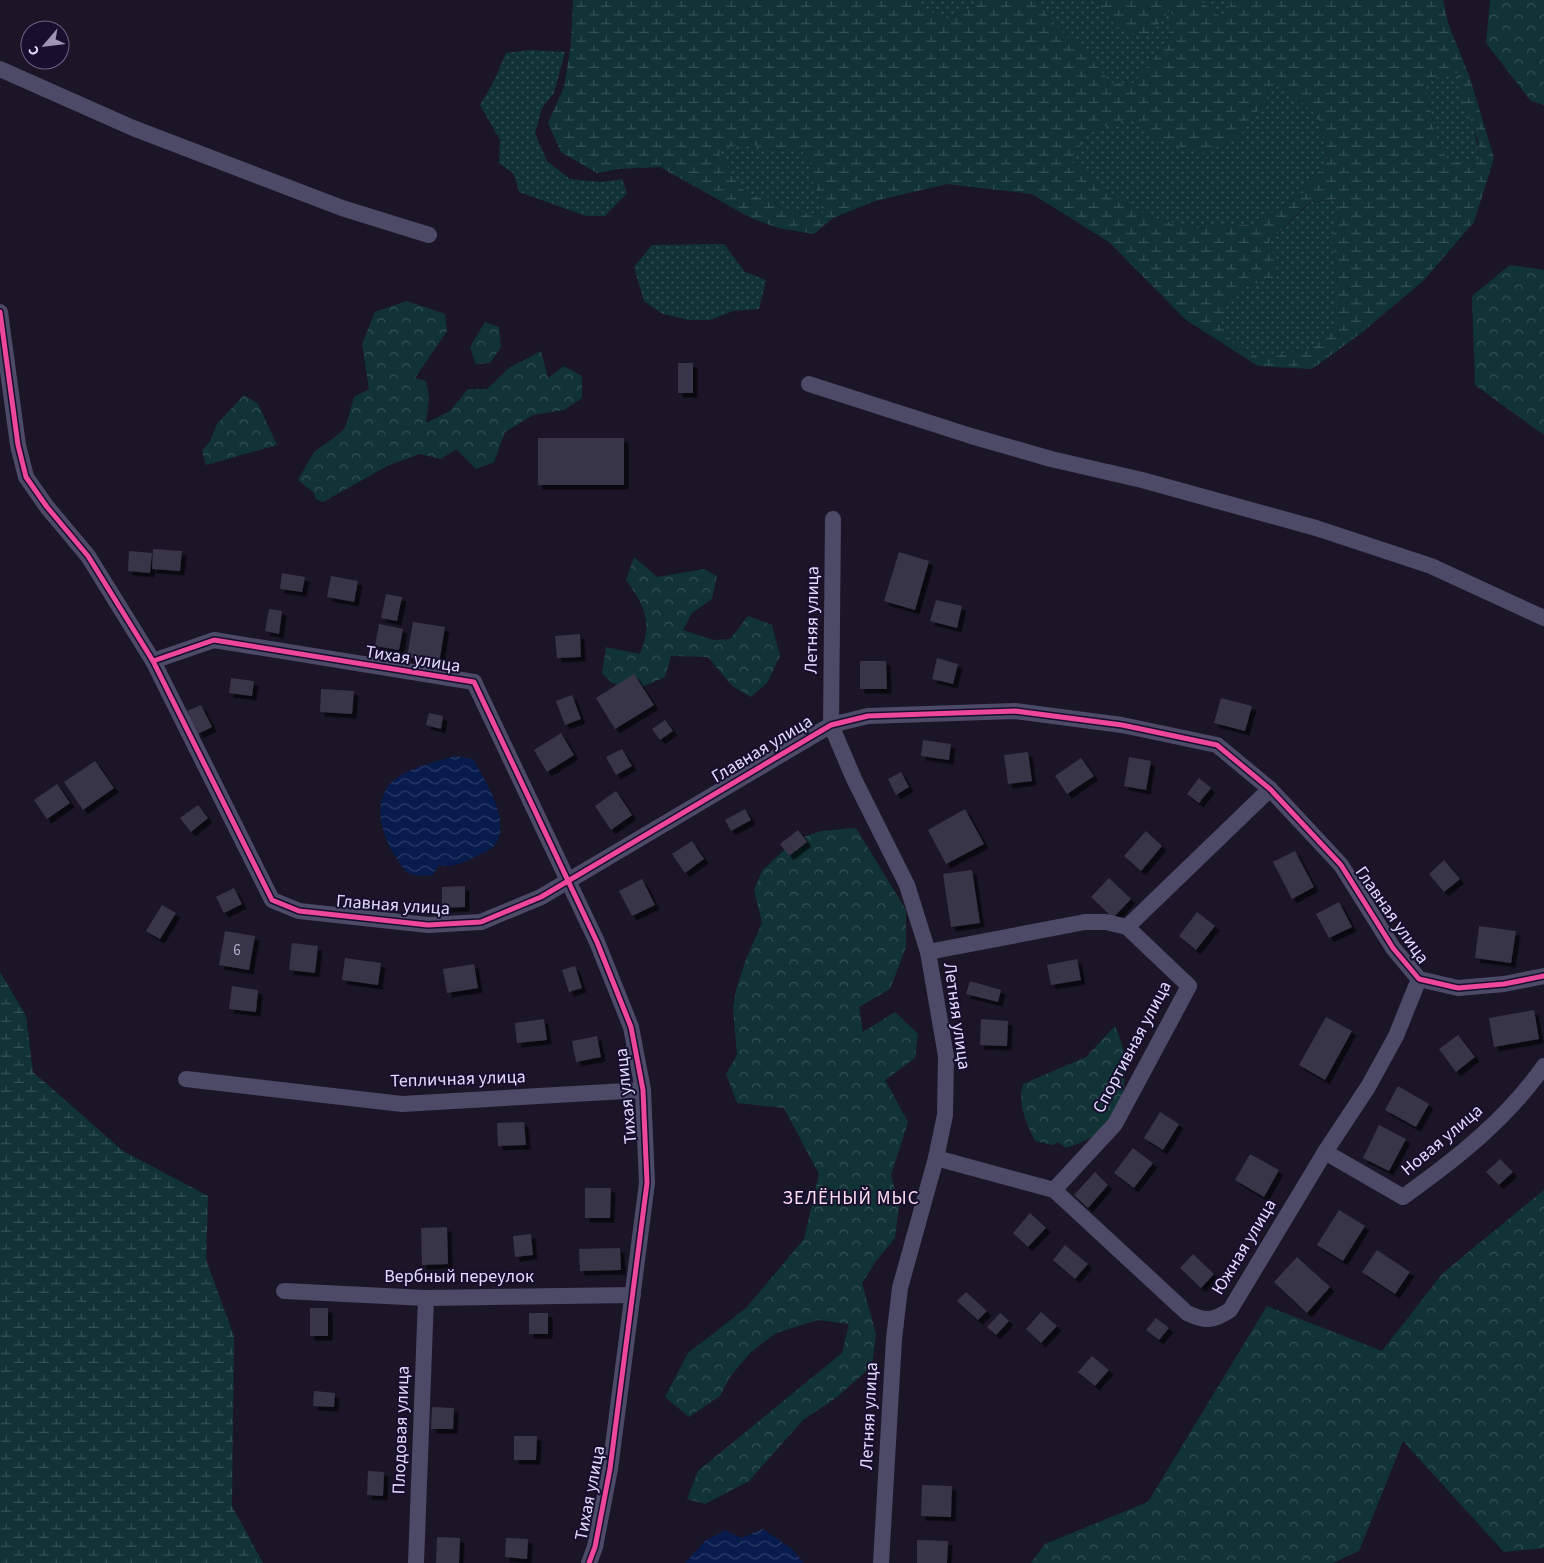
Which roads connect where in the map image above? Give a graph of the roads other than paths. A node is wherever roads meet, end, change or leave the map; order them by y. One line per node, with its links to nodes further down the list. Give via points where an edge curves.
1 (0, 70): 2 (street, via 133,128 342,208)
2 (429, 235)
3 (0, 312): 7 (street, Главная улица, via 18,445 26,477 88,556)
4 (810, 384): 6 (street, via 1033,454 1316,528 1431,566)
5 (833, 518): 8 (street, Летняя улица)
6 (1544, 618)
7 (153, 661): 10 (street, Тихая улица, via 214,640 474,682); 10 (street, Главная улица, via 272,900 299,911 428,925 481,922 541,898)
8 (831, 725): 9 (street, Главная улица, via 868,716 1015,711 1122,726 1216,745); 10 (street, Главная улица); 12 (street, Летняя улица, via 907,885)
9 (1270, 789): 11 (street); 14 (street, Главная улица, via 1341,865 1393,948)
10 (568, 881): 17 (street, Тихая улица, via 631,1027)
11 (1127, 927): 12 (street, via 1085,922); 20 (street, Спортивная улица, via 1190,986 1115,1124)
12 (928, 952): 19 (street, Летняя улица, via 946,1056 946,1115)
13 (1544, 976): 14 (street, Главная улица, via 1458,988)
14 (1419, 979): 18 (street, Южная улица, via 1396,1036 1368,1087)
15 (1544, 1066): 18 (street, Новая улица, via 1523,1096 1459,1157 1403,1198)
16 (186, 1079): 17 (street, Тепличная улица, via 402,1104)
17 (643, 1090): 22 (street, Тихая улица, via 647,1182)
18 (1325, 1152): 20 (street, Южная улица, via 1230,1310 1216,1319 1200,1319 1187,1313)
19 (936, 1158): 20 (street, Южная улица); 26 (street, Летняя улица, via 900,1288)
20 (1054, 1190)
21 (284, 1291): 23 (street, Вербный переулок)
22 (633, 1296): 23 (street, Вербный переулок); 25 (street, Тихая улица, via 610,1469)
23 (426, 1298): 24 (street, Плодовая улица)
24 (416, 1563)
25 (589, 1563)
26 (881, 1563)

